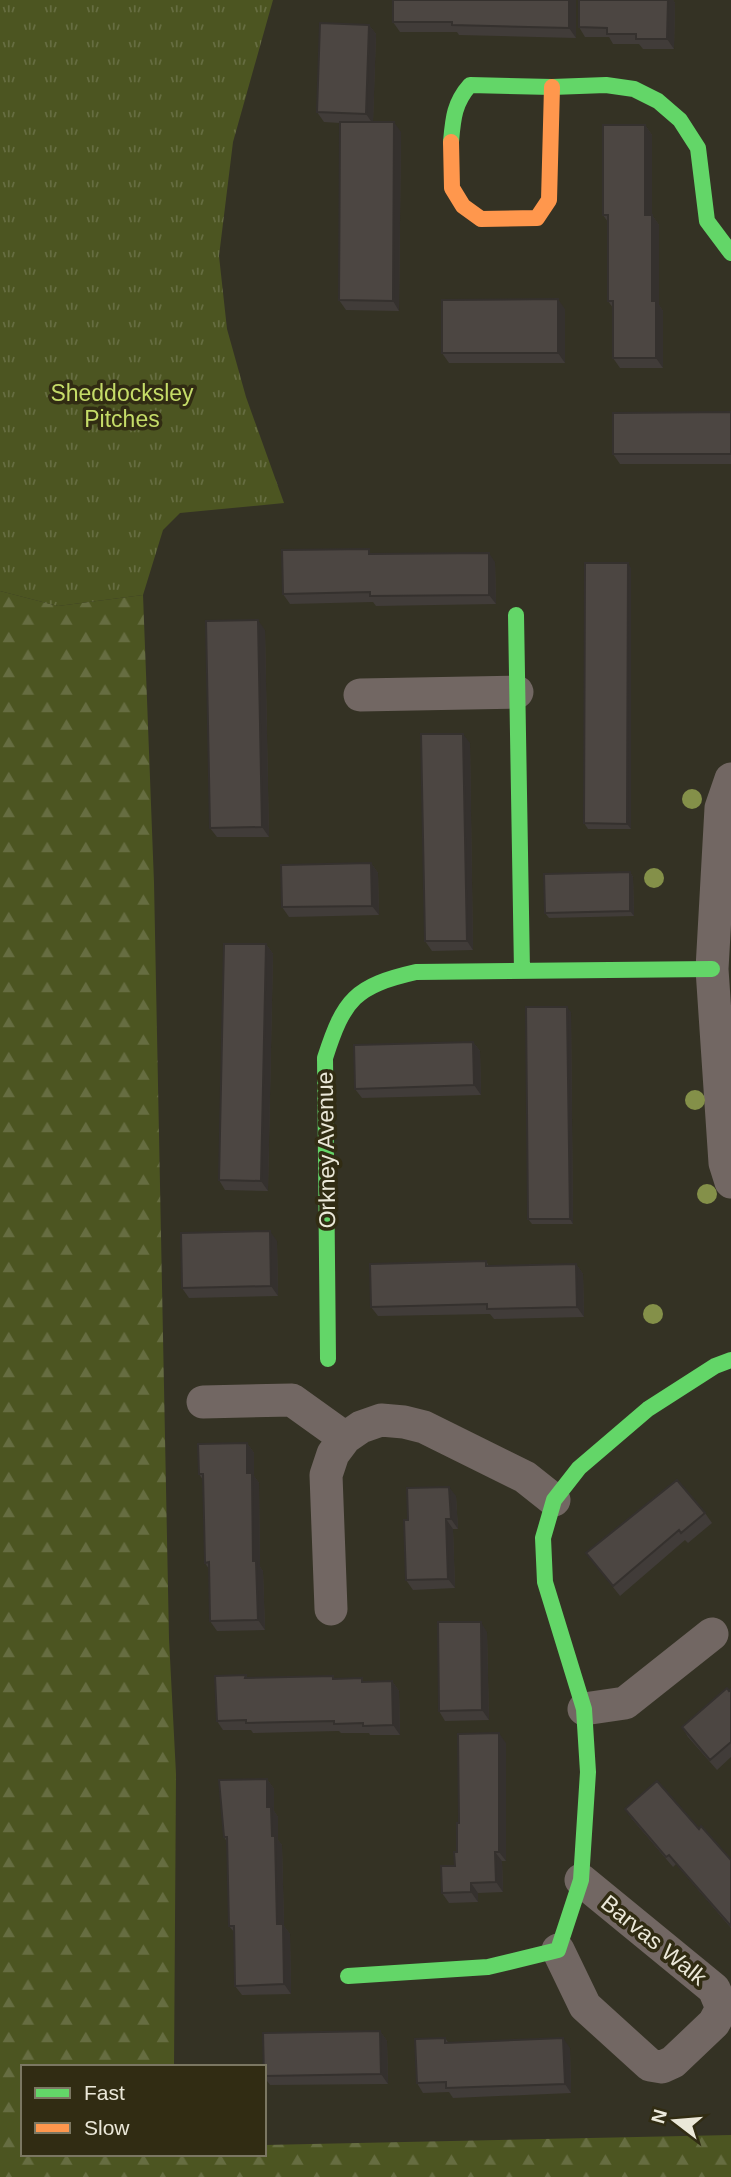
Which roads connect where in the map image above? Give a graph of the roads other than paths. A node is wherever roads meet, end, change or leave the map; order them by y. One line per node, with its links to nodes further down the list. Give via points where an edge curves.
1 (552, 87): 1 (street, via 550,200 537,218 481,219 463,206 452,188 450,147 460,96 470,85); 2 (street, via 634,89 680,120 698,148 707,221)
2 (731, 253)
3 (516, 615): 4 (street)
4 (517, 692): 5 (street); 8 (street)
5 (360, 695)
6 (731, 779): 7 (street, via 721,808)
7 (712, 969): 8 (street, Orkney Avenue); 9 (street, via 725,1163)
8 (522, 971): 10 (street, Orkney Avenue, via 416,972 384,978 358,992 336,1022 325,1058)
9 (731, 1182)
10 (328, 1359)
11 (731, 1360): 14 (street, Barvas Walk, via 648,1409 579,1468)
12 (203, 1402): 13 (street, via 292,1400)
13 (345, 1438): 14 (street, via 381,1420 425,1427 525,1477); 15 (street, via 332,1454 326,1475)
14 (554, 1500): 17 (street, Barvas Walk, via 543,1538 545,1582)
15 (331, 1609)
16 (712, 1634): 17 (street, via 625,1703)
17 (583, 1709): 18 (street, Barvas Walk, via 588,1772)
18 (581, 1880): 19 (street, Barvas Walk); 19 (street, Barvas Walk, via 714,1989 722,2008 715,2023 673,2062 662,2067 650,2065 585,2006)
19 (558, 1950): 20 (street, via 488,1967)
20 (348, 1976)

